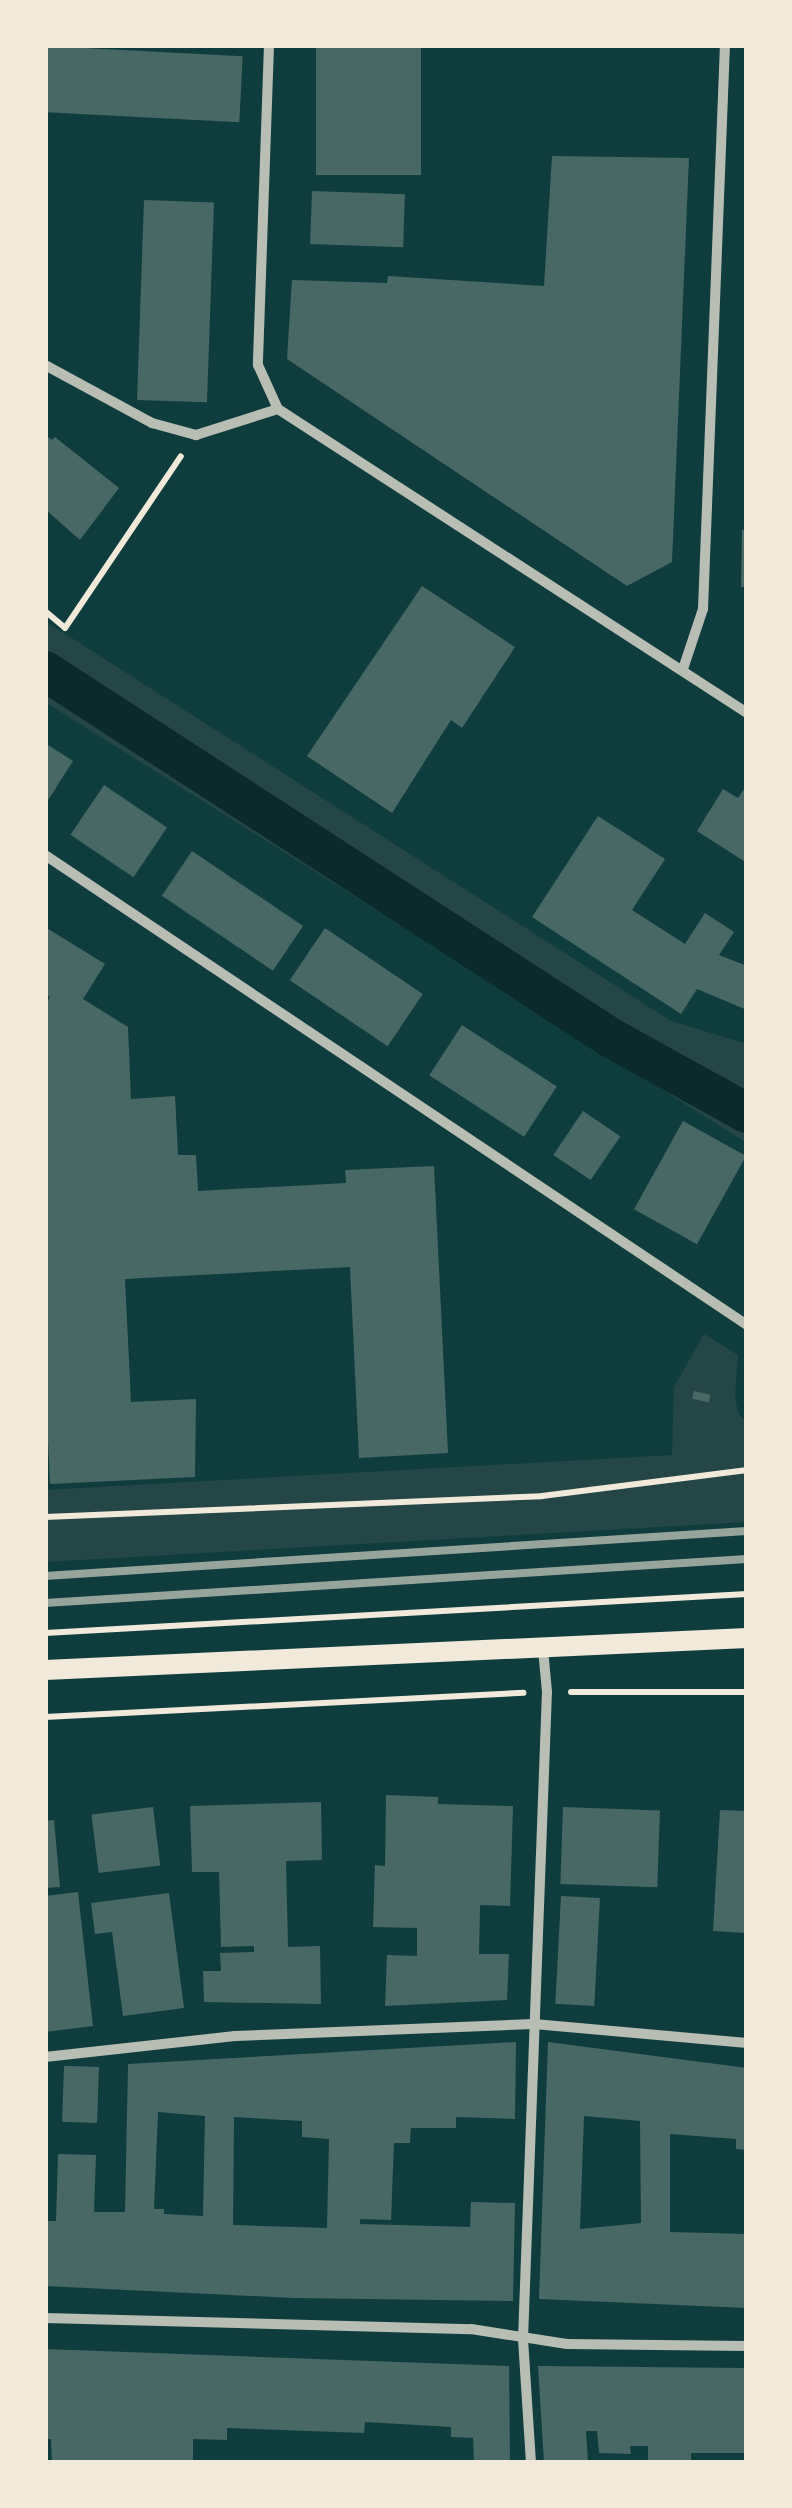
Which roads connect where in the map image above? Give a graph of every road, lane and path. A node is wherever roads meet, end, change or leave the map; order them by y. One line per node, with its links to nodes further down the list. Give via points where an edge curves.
1 (269, 45): 4 (street, via 258,364)
2 (725, 45): 7 (street, via 704,609)
3 (45, 365): 5 (street, via 152,424)
4 (278, 409): 5 (street); 7 (street)
5 (196, 435): 6 (path, via 65,628)
6 (45, 612)
7 (683, 669): 8 (street)
8 (747, 713)
9 (45, 854): 10 (street)
10 (747, 1325)
11 (747, 1470): 12 (path, via 542,1496)
12 (45, 1517)
13 (747, 1594): 14 (path)
14 (45, 1633)
15 (747, 1638): 16 (main road)
16 (543, 1649): 17 (main road); 18 (street)
17 (45, 1670)
18 (547, 1692): 19 (path); 20 (path); 21 (street)
19 (747, 1692)
20 (45, 1716)
21 (534, 2024): 22 (street); 23 (street, via 236,2036); 25 (street)
22 (747, 2044)
23 (45, 2057)
24 (45, 2318): 25 (street, via 471,2330)
25 (523, 2339): 26 (street); 27 (street)
26 (747, 2346)
27 (531, 2463)

